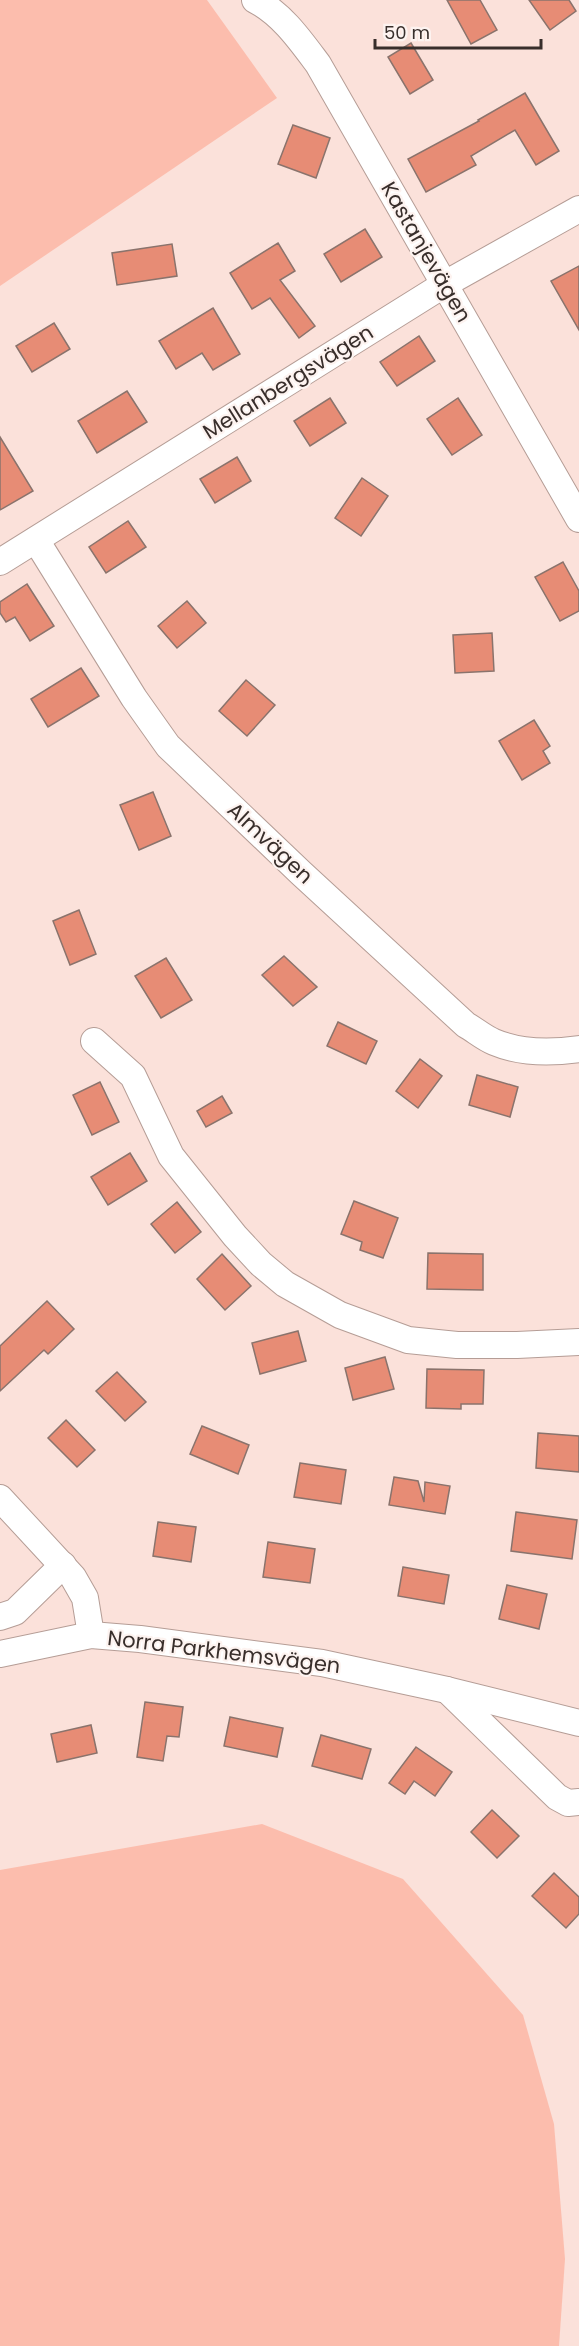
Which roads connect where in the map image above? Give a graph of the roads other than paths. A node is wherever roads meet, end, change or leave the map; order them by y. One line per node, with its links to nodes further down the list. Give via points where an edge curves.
1 (255, 0): 3 (street, Kastanjevägen, via 269,7 296,34 318,64)
2 (579, 209): 3 (street, Mellanbergsvägen)
3 (445, 284): 4 (street, Kastanjevägen); 5 (street, Mellanbergsvägen)
4 (579, 519)
5 (36, 540): 6 (street, Mellanbergsvägen); 8 (street, Almvägen, via 168,746 301,873 475,1030 494,1042 527,1050)
6 (0, 562)
7 (94, 1041): 9 (street, via 133,1076 178,1165 235,1236 285,1284 340,1315 408,1340 457,1345)
8 (579, 1049)
9 (579, 1342)
10 (0, 1498): 11 (street)
11 (63, 1565): 12 (street, via 15,1612); 13 (street, via 85,1598)
12 (0, 1617)
13 (91, 1635): 14 (street, Norra Parkhemsvägen); 15 (street, Norra Parkhemsvägen, via 322,1663)
14 (0, 1654)
15 (447, 1690): 16 (street, Norra Parkhemsvägen); 17 (street, via 556,1797 568,1803)
16 (579, 1724)
17 (579, 1802)

